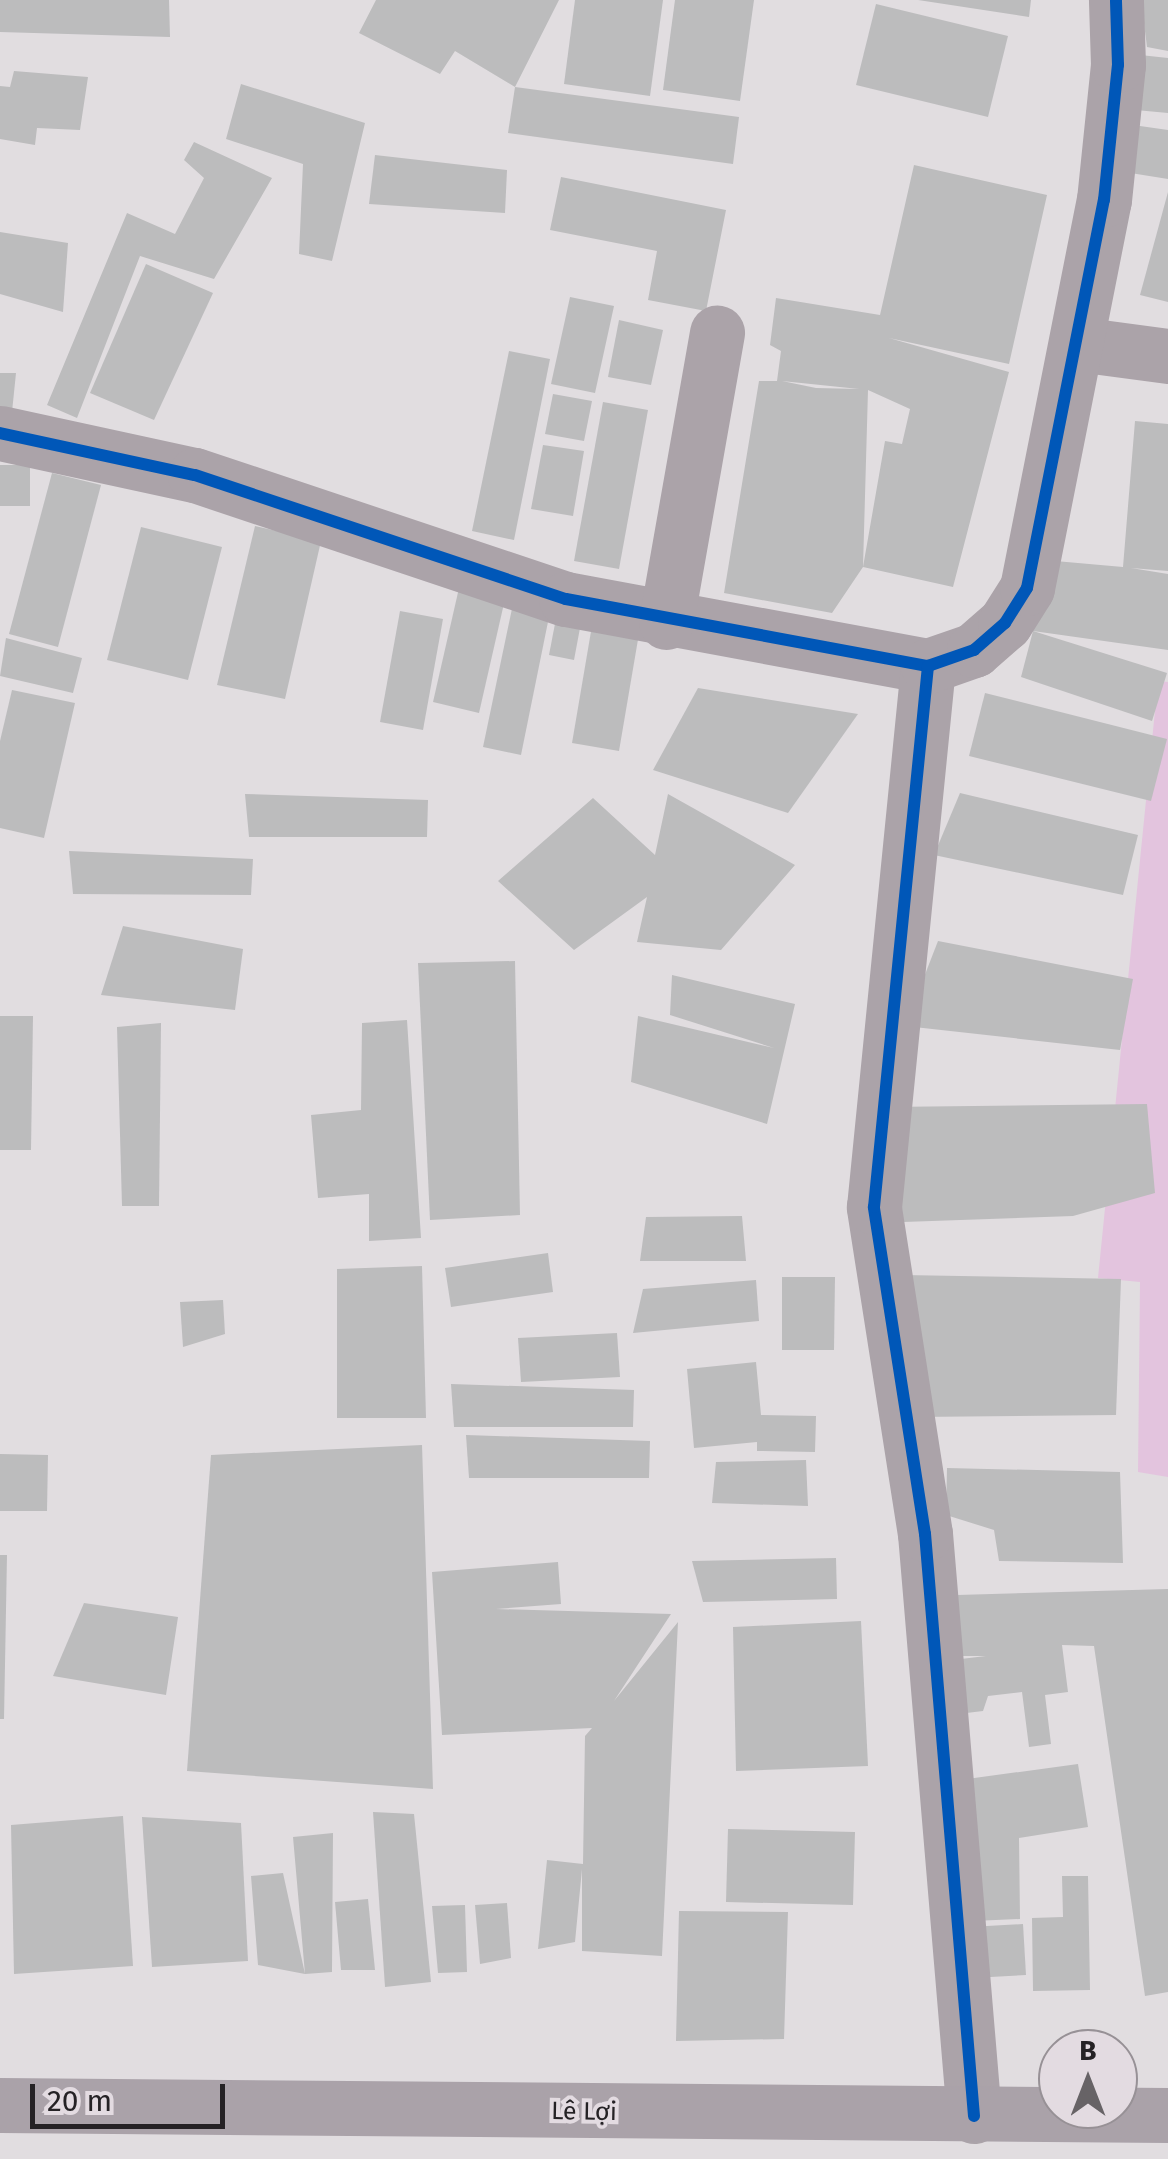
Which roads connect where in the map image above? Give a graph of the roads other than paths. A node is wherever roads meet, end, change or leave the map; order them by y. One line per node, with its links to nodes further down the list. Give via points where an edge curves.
1 (1116, 0): 3 (street, via 1110,142)
2 (717, 332): 6 (street)
3 (1078, 344): 4 (street); 7 (street, via 1027,588 1005,623 974,650)
4 (1168, 356)
5 (0, 433): 6 (street, via 196,475 566,599)
6 (666, 622): 7 (street)
7 (928, 666): 10 (street, via 874,1206 925,1534)
8 (0, 2106): 10 (main road, Lê Lợi)
9 (1168, 2115): 10 (main road, Lê Lợi)
10 (974, 2116)

